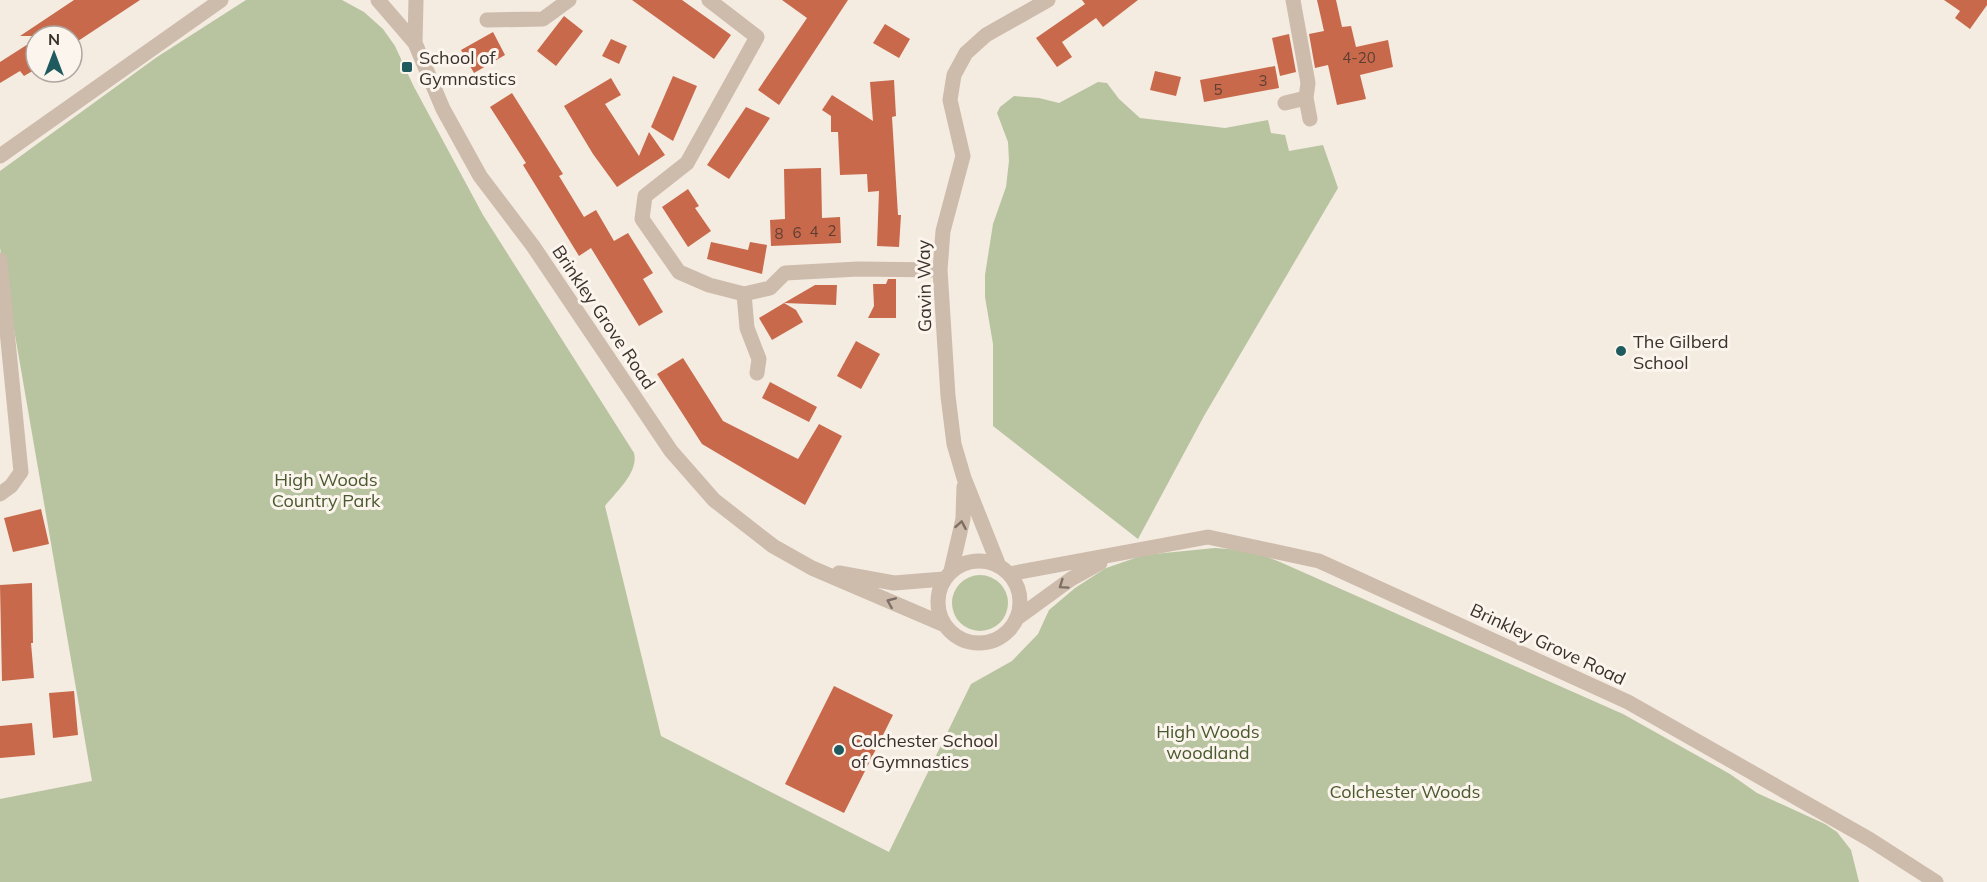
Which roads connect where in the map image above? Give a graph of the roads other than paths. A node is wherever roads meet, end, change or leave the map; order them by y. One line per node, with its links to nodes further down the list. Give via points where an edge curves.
1 (221, 0): 13 (street)
2 (378, 0): 9 (street, Brinkley Grove Road)
3 (416, 0): 9 (street, Brinkley Grove Road)
4 (568, 0): 8 (street, via 543,19)
5 (709, 0): 16 (street, via 758,37 687,163 645,196 642,219 679,272)
6 (1048, 0): 15 (street, Gavin Way, via 986,35 966,53 954,75 950,100 963,156 943,231)
7 (1293, 0): 10 (street, via 1308,83)
8 (487, 20)
9 (415, 43): 21 (street, Brinkley Grove Road, via 443,109 480,176 533,246 671,451 714,500 773,546)
10 (1306, 98): 11 (street); 12 (street)
11 (1285, 103)
12 (1310, 119)
13 (0, 156)
14 (0, 260): 19 (street, via 21,472)
15 (940, 270): 16 (street, via 785,273 770,288); 18 (street, Gavin Way, via 948,396 954,444)
16 (744, 294): 17 (street, via 747,328 759,359)
17 (757, 373)
18 (964, 478): 22 (street, Gavin Way); 23 (street, Gavin Way, one-way to 18, via 963,519)
19 (0, 494)
20 (1113, 555): 22 (street, Brinkley Grove Road); 24 (street, Brinkley Grove Road, one-way to 24, via 1071,579); 26 (street, Brinkley Grove Road, via 1208,537 1319,561 1628,702 1869,839)
21 (812, 568): 23 (street, Brinkley Grove Road, via 894,583); 25 (street, Brinkley Grove Road, one-way to 21)
22 (1004, 570): 23 (street, via 985,561 971,561); 24 (street, via 1017,586 1020,600)
23 (948, 575): 25 (street, via 938,598)
24 (1016, 619): 25 (street, via 1008,630 988,642 960,638)
25 (945, 625)
26 (1936, 882)

